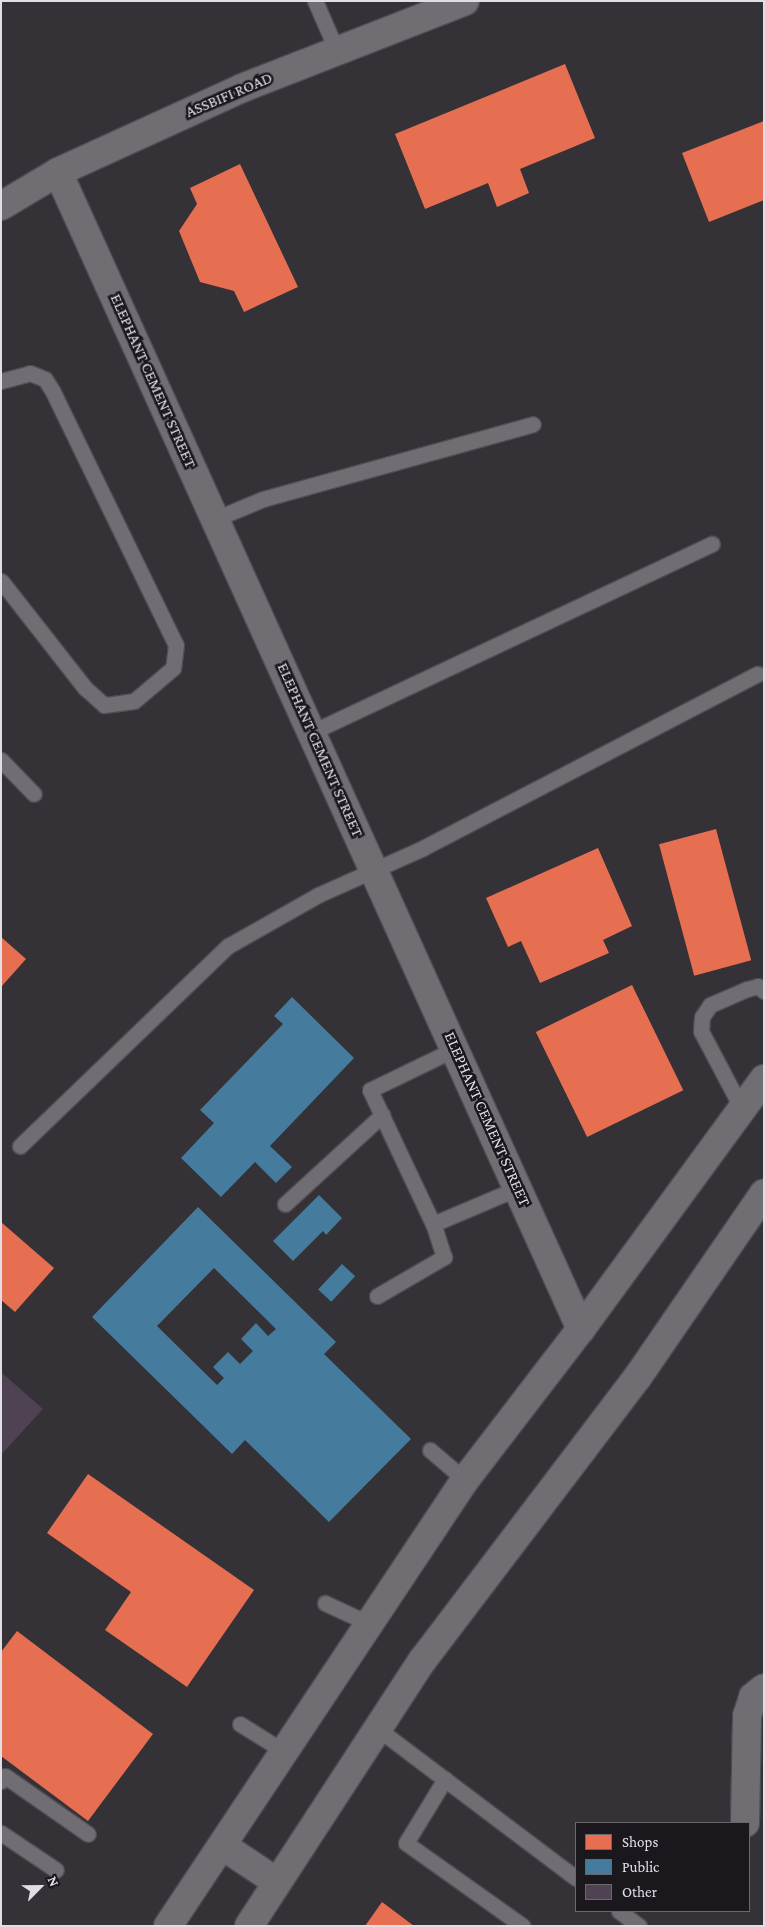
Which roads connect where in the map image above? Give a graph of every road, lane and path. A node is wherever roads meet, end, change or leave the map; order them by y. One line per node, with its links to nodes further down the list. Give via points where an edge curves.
1 (316, 1): 3 (lane)
2 (465, 1): 3 (street, ASSBIFI ROAD)
3 (337, 50): 4 (street, ASSBIFI ROAD, via 242,88)
4 (58, 172): 5 (street, ASSBIFI ROAD); 8 (street, ELEPHANT CEMENT STREET)
5 (1, 206)
6 (1, 381): 10 (lane, via 30,373 45,379 53,392 176,645 173,668 134,701 104,704 85,688)
7 (533, 424): 8 (lane, via 263,499)
8 (215, 519): 12 (street, ELEPHANT CEMENT STREET)
9 (712, 544): 12 (lane)
10 (1, 581)
11 (757, 674): 15 (lane)
12 (312, 732): 15 (street, ELEPHANT CEMENT STREET)
13 (1, 760): 14 (lane)
14 (34, 794)
15 (374, 871): 17 (street, ELEPHANT CEMENT STREET); 21 (lane, via 318,895 228,946)
16 (764, 991): 19 (lane, via 758,986 740,992 710,1005 702,1017 701,1031)
17 (455, 1049): 20 (lane, via 370,1090); 22 (street, ELEPHANT CEMENT STREET)
18 (764, 1079): 19 (street)
19 (741, 1107): 27 (street)
20 (382, 1115): 24 (lane); 25 (lane)
21 (20, 1146)
22 (518, 1188): 25 (lane); 27 (street, ELEPHANT CEMENT STREET)
23 (764, 1193): 34 (street, via 637,1378 422,1661)
24 (286, 1204)
25 (433, 1224): 26 (lane, via 444,1257)
26 (377, 1296)
27 (581, 1329): 29 (street)
28 (430, 1450): 29 (lane)
29 (465, 1480): 31 (street)
30 (325, 1602): 31 (lane)
31 (368, 1623): 35 (street)
32 (764, 1688): 38 (street, via 753,1697 747,1716)
33 (240, 1724): 35 (lane)
34 (378, 1729): 36 (lane); 44 (street)
35 (285, 1752): 41 (street)
36 (445, 1779): 43 (lane); 48 (lane, via 406,1843)
37 (1, 1781): 40 (lane, via 5,1776)
38 (745, 1822)
39 (1, 1833): 42 (lane)
40 (88, 1834)
41 (223, 1846): 44 (street); 46 (street)
42 (56, 1870)
43 (575, 1877)
44 (277, 1882): 47 (street)
45 (620, 1912): 49 (lane)
46 (168, 1926)
47 (248, 1926)
48 (523, 1926)
49 (639, 1926)

